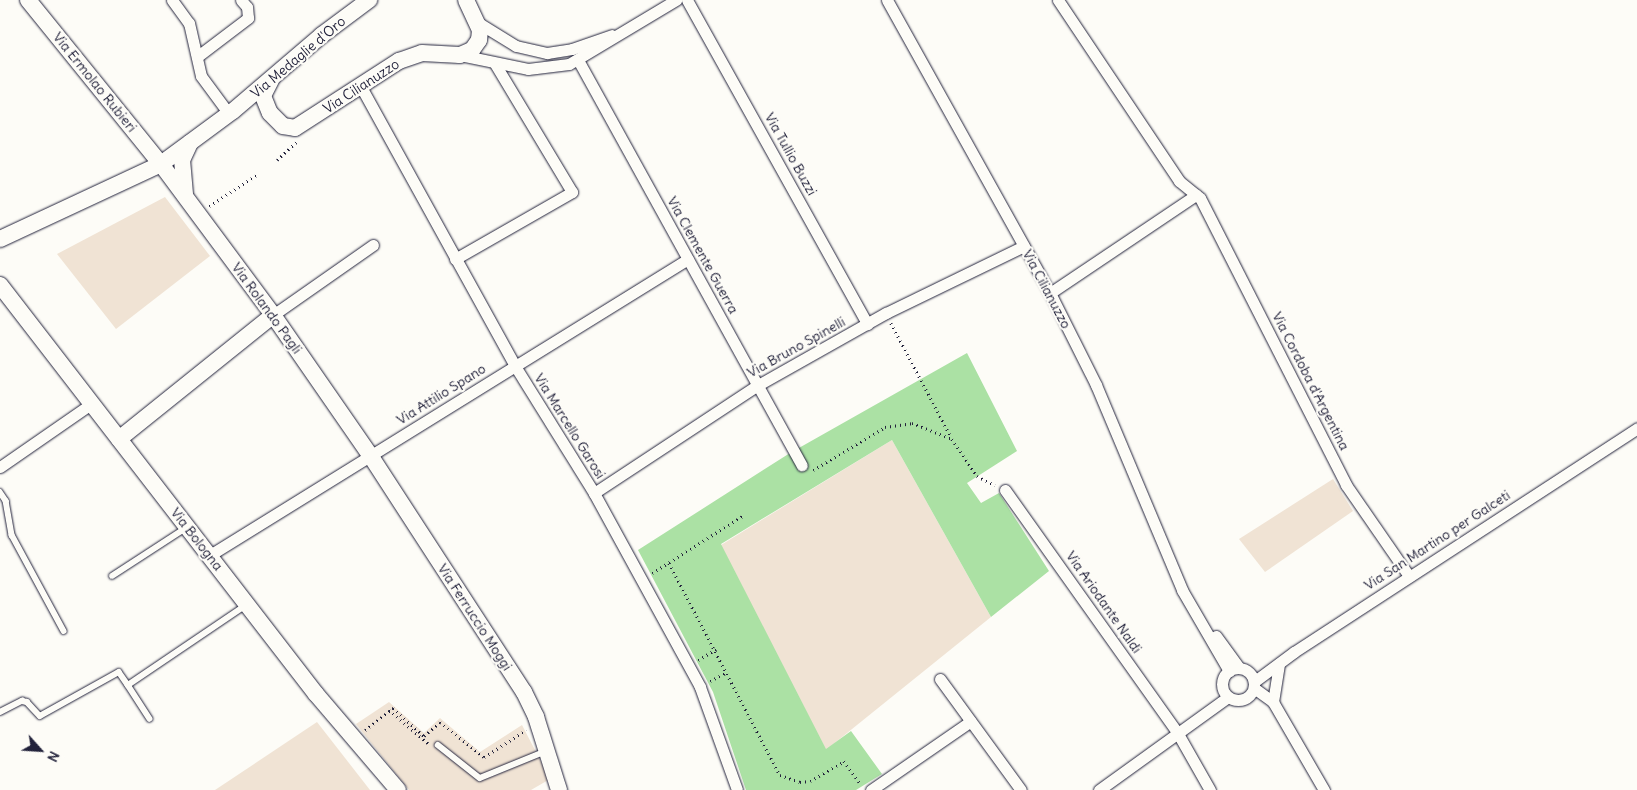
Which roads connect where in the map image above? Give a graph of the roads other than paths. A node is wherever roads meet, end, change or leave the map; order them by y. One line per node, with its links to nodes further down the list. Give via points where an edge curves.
1 (28, 0): 21 (street, Via Ermolao Rubieri)
2 (172, 0): 13 (street, via 188,23)
3 (240, 0): 13 (street, via 247,7 248,18)
4 (369, 0): 16 (street, Via Medaglie d'Oro)
5 (466, 0): 10 (street)
6 (676, 0): 11 (street, Via Cilianuzzo)
7 (687, 0): 32 (street, Via Tullio Buzzi)
8 (887, 0): 26 (street, Via Cilianuzzo)
9 (1058, 0): 22 (street, via 1179,181)
10 (477, 22): 11 (street, Via Cilianuzzo, via 516,46 547,53 572,49); 12 (street, via 478,43)
11 (621, 32): 14 (street, Via Cilianuzzo)
12 (460, 55): 15 (street, Via Cilianuzzo); 17 (street, Via Cilianuzzo, via 413,55)
13 (198, 56): 18 (street, via 201,76)
14 (578, 60): 15 (street, Via Cilianuzzo, via 549,68); 27 (street, Via Clemente Guerra)
15 (495, 64): 28 (street, via 572,192)
16 (271, 80): 18 (street, Via Medaglie d'Oro); 19 (street, via 263,96)
17 (360, 85): 19 (street, Via Cilianuzzo, via 295,128 282,126); 28 (street, Via Marcello Garosi)
18 (231, 113): 19 (street, Via Cilianuzzo, via 251,104); 20 (street, Via Medaglie d'Oro)
19 (270, 113)
20 (190, 143): 21 (street, Via Medaglie d'Oro); 23 (street, via 182,160)
21 (161, 164): 23 (street, Via Rolando Pagli); 24 (street)
22 (1196, 195): 30 (street); 47 (street, Via Cordoba d'Argentina, via 1346,485)
23 (186, 199): 31 (street, Via Rolando Pagli)
24 (0, 239)
25 (374, 245): 31 (street)
26 (1024, 246): 30 (street, Via Cilianuzzo); 32 (street, Via Bruno Spinelli)
27 (688, 259): 33 (street, Via Attilio Spano); 34 (street, Via Clemente Guerra)
28 (455, 260): 33 (street, Via Marcello Garosi)
29 (0, 285): 35 (street, Via Bologna)
30 (1050, 293): 51 (street, Via Cilianuzzo, via 1096,385 1182,590)
31 (273, 315): 37 (street); 38 (street, Via Rolando Pagli)
32 (867, 324): 34 (street, Via Bruno Spinelli)
33 (514, 366): 38 (street, Via Attilio Spano); 43 (street, Via Marcello Garosi)
34 (758, 385): 40 (street, Via Clemente Guerra); 43 (street, Via Bruno Spinelli)
35 (91, 404): 37 (street, Via Bologna); 39 (street)
36 (1637, 428): 47 (street, Via San Martino per Galceti)
37 (119, 438): 44 (street, Via Bologna)
38 (370, 455): 45 (street, Via Attilio Spano); 62 (street, Via Ferruccio Moggi, via 524,692)
39 (0, 467)
40 (806, 468)
41 (1005, 490): 60 (street, Via Ariodante Naldi)
42 (0, 492): 49 (lane, via 6,501 12,536)
43 (594, 493): 63 (street, Via Marcello Garosi, via 700,687)
44 (187, 527): 45 (street, Via Bologna); 46 (lane)
45 (210, 555): 48 (street, Via Bologna)
46 (112, 576)
47 (1409, 576): 50 (street, Via San Martino per Galceti)
48 (248, 604): 54 (lane); 64 (street, Via Bologna, via 353,740)
49 (64, 631)
50 (1279, 663): 53 (street, Via San Martino per Galceti); 56 (street)
51 (1234, 669): 53 (street, Via Cilianuzzo, via 1249,673); 55 (street, via 1222,684)
52 (940, 679): 59 (street)
53 (1254, 684): 55 (street, via 1243,700); 56 (street, Via Cilianuzzo)
54 (128, 685): 57 (lane, via 119,672 40,716 22,701); 58 (lane)
55 (1228, 697): 60 (street)
56 (1273, 702): 70 (street, Via Cilianuzzo)
57 (0, 712)
58 (150, 719)
59 (971, 722): 66 (street); 67 (street)
60 (1177, 732): 68 (street); 69 (street, Via Ariodante Naldi)
61 (438, 745): 62 (lane, via 480,778)
62 (546, 751): 65 (street, Via Ferruccio Moggi)
63 (734, 789)
64 (398, 790)
65 (559, 790)
66 (872, 790)
67 (1021, 790)
68 (1099, 790)
69 (1210, 790)
70 (1324, 790)

